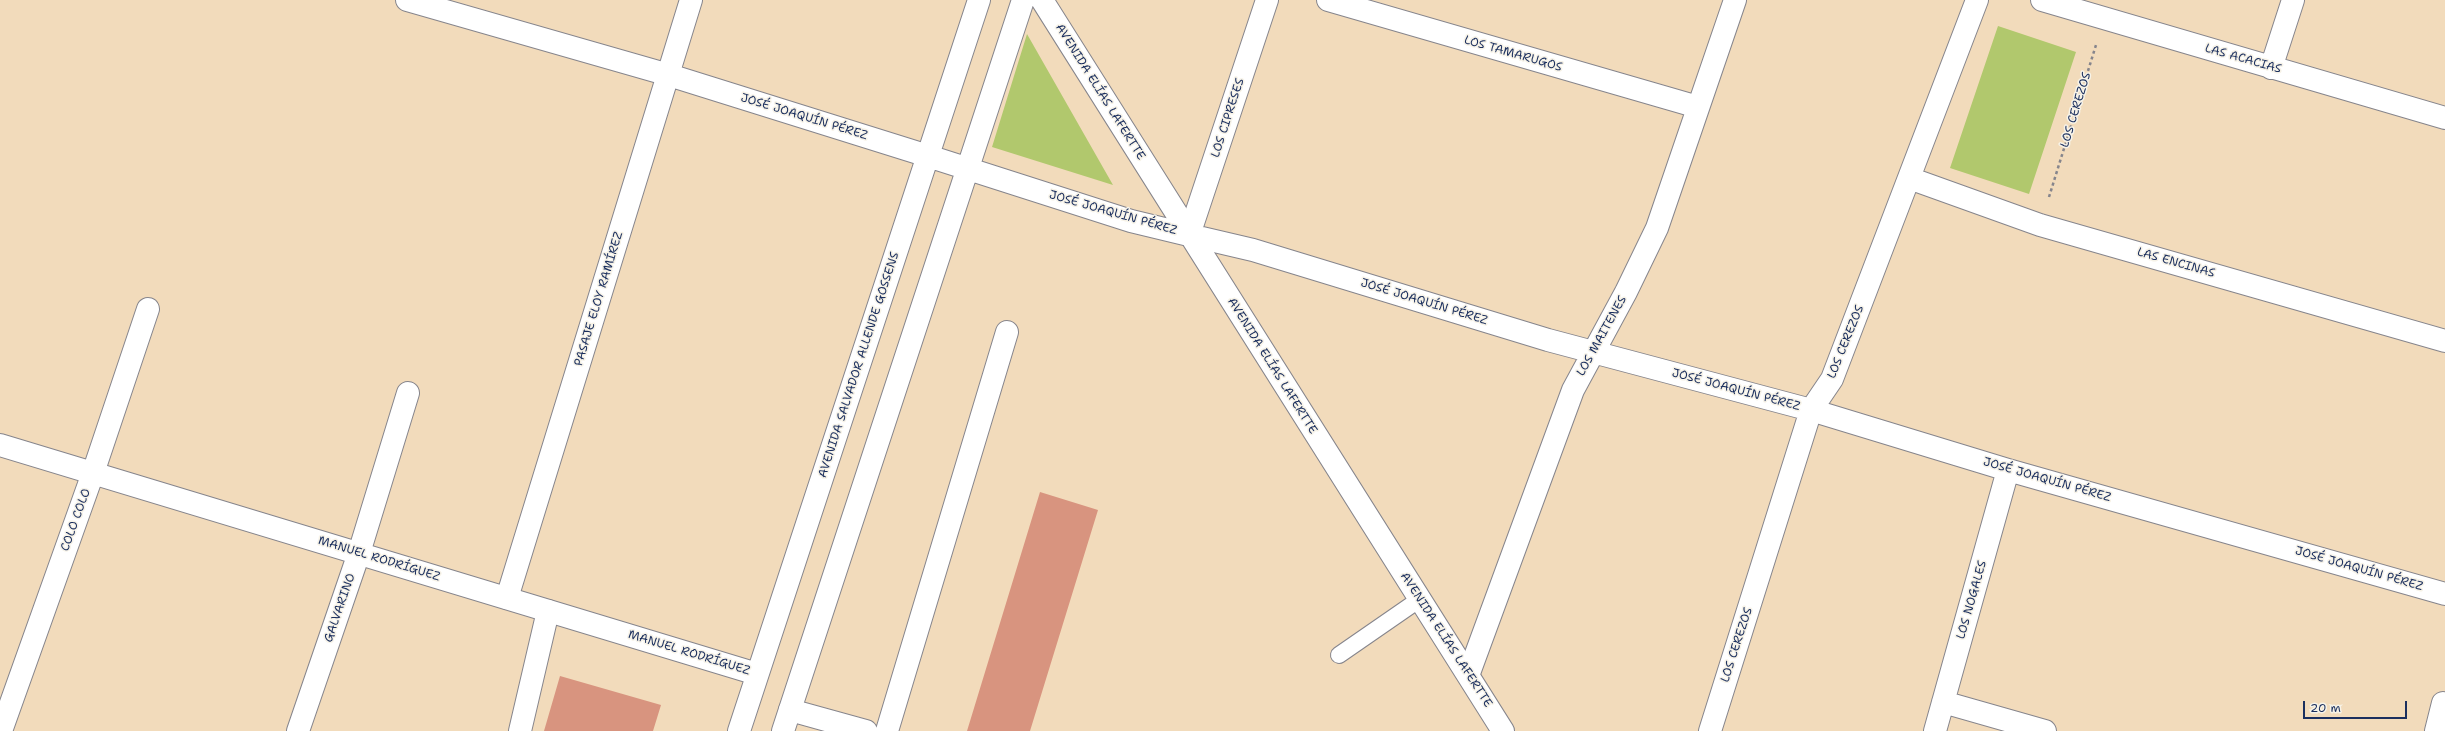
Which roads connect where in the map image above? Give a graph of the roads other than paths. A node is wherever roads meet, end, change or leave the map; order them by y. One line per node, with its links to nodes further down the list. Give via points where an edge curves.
1 (407, 0): 13 (street, JOSÉ JOAQUÍN PÉREZ)
2 (691, 0): 13 (street, PASAJE ELOY RAMÍREZ)
3 (979, 0): 16 (street, AVENIDA SALVADOR ALLENDE GOSSENS)
4 (1023, 0): 17 (street)
5 (1042, 0): 19 (street, AVENIDA ELÍAS LAFERTTE)
6 (1267, 0): 19 (street, LOS CIPRESES)
7 (1328, 0): 14 (street, LOS TAMARUGOS)
8 (1735, 0): 14 (street, LOS MAITENES)
9 (1977, 0): 18 (street, LOS CEREZOS)
10 (2293, 0): 12 (street)
11 (2055, 2): 12 (street, LAS ACACIAS)
12 (2271, 68): 15 (street, LAS ACACIAS)
13 (669, 75): 16 (street, JOSÉ JOAQUÍN PÉREZ); 31 (street, PASAJE ELOY RAMÍREZ)
14 (1698, 107): 23 (street, LOS MAITENES, via 1657,228)
15 (2445, 118)
16 (928, 156): 17 (street, JOSÉ JOAQUÍN PÉREZ); 36 (street, AVENIDA SALVADOR ALLENDE GOSSENS)
17 (967, 169): 19 (street, JOSÉ JOAQUÍN PÉREZ, via 1131,221); 39 (street)
18 (1909, 178): 22 (street, LAS ENCINAS, via 2040,225); 25 (street, LOS CEREZOS, via 1832,379)
19 (1189, 235): 23 (street, JOSÉ JOAQUÍN PÉREZ, via 1253,250); 32 (street, AVENIDA ELÍAS LAFERTTE)
20 (148, 309): 28 (street, COLO COLO)
21 (1007, 332): 46 (street)
22 (2445, 341)
23 (1593, 352): 25 (street, JOSÉ JOAQUÍN PÉREZ); 35 (street, LOS MAITENES, via 1573,390)
24 (408, 393): 29 (street, GALVARINO)
25 (1811, 410): 27 (street, JOSÉ JOAQUÍN PÉREZ); 48 (street, LOS CEREZOS)
26 (0, 445): 28 (street, MANUEL RODRÍGUEZ)
27 (2008, 470): 30 (street, JOSÉ JOAQUÍN PÉREZ); 37 (street, LOS NOGALES)
28 (93, 473): 29 (street, MANUEL RODRÍGUEZ); 40 (street, COLO COLO)
29 (359, 553): 31 (street, MANUEL RODRÍGUEZ); 41 (street, GALVARINO)
30 (2445, 594)
31 (507, 598): 33 (street, MANUEL RODRÍGUEZ)
32 (1420, 599): 34 (lane); 35 (street, AVENIDA ELÍAS LAFERTTE)
33 (548, 611): 36 (street, MANUEL RODRÍGUEZ); 42 (street)
34 (1339, 655)
35 (1469, 673): 47 (street, AVENIDA ELÍAS LAFERTTE)
36 (757, 674): 43 (street, AVENIDA SALVADOR ALLENDE GOSSENS)
37 (1943, 702): 49 (street, LOS NOGALES); 50 (street)
38 (2443, 703): 51 (street)
39 (790, 710): 44 (street); 45 (street)
40 (1, 731)
41 (298, 731)
42 (520, 731)
43 (738, 731)
44 (783, 731)
45 (866, 731)
46 (887, 731)
47 (1504, 731)
48 (1710, 731)
49 (1935, 731)
50 (2045, 731)
51 (2436, 731)

